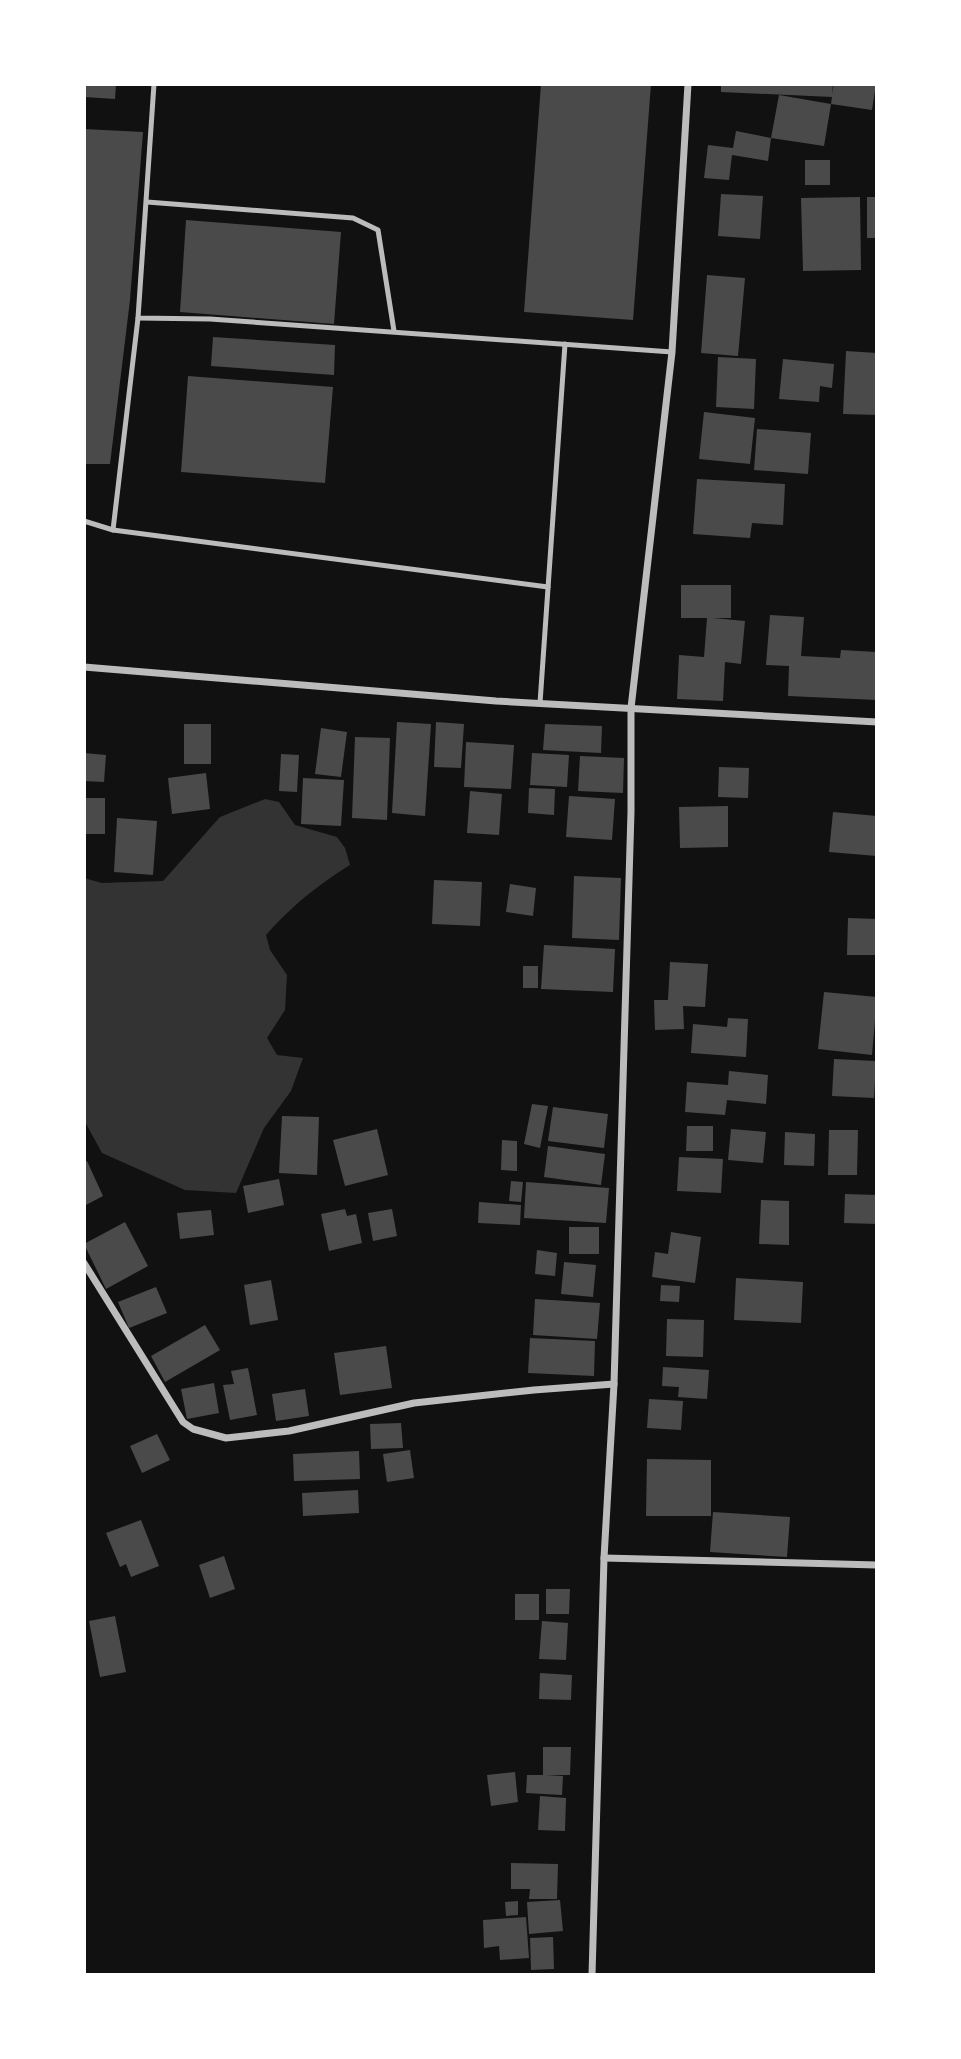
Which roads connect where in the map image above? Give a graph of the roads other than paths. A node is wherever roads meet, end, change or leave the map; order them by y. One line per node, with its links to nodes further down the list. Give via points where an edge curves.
1 (154, 84): 3 (lane)
2 (688, 84): 7 (street)
3 (147, 202): 4 (lane); 5 (lane, via 353,218 378,230)
4 (138, 318): 5 (lane); 9 (lane)
5 (394, 331): 6 (lane)
6 (565, 344): 7 (lane); 10 (lane)
7 (671, 352): 13 (street)
8 (84, 521): 9 (lane)
9 (113, 530): 10 (lane)
10 (548, 587): 12 (lane)
11 (84, 667): 12 (street)
12 (540, 703): 13 (street)
13 (631, 708): 14 (street); 16 (street)
14 (877, 722)
15 (84, 1263): 16 (street, via 183,1422 207,1435 226,1438 289,1431 414,1403)
16 (614, 1384): 17 (street)
17 (604, 1558): 18 (street); 19 (street)
18 (877, 1564)
19 (592, 1975)

